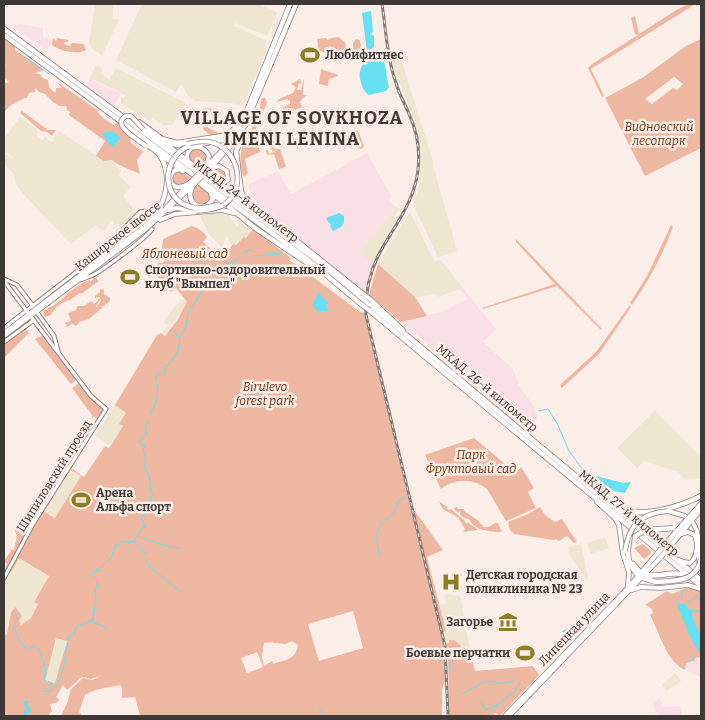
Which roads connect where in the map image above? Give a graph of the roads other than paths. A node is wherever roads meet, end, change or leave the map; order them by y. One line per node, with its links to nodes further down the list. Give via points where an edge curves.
1 (290, 4): 8 (highway, Каширское шоссе)
2 (296, 4): 7 (highway, Каширское шоссе)
3 (4, 29): 5 (highway)
4 (4, 35): 6 (highway)
5 (92, 95): 6 (highway); 10 (highway)
6 (107, 109): 12 (highway); 13 (highway, МКАД, 24-й километр); 14 (highway, МКАД, 24-й километр)
7 (252, 112): 18 (highway, Каширское шоссе, via 235,140); 27 (highway, bridge, via 237,150 243,200)
8 (243, 118): 9 (highway, Каширское шоссе); 10 (highway, via 224,135 180,143)
9 (238, 130): 11 (highway, via 228,139); 18 (highway, Каширское шоссе)
10 (152, 133): 11 (main road, via 169,143); 15 (main road)
11 (188, 145): 24 (main road, bridge, via 207,142 218,145 231,155 238,171 237,186 229,200 215,209 175,208); 29 (highway, bridge, via 170,165 168,180 171,191 180,201 192,207 230,207)
12 (156, 152): 16 (main road); 17 (highway)
13 (162, 152): 17 (highway); 29 (highway, МКАД, 24-й километр)
14 (181, 160): 16 (main road, bridge, via 131,116 121,120 122,128 157,155); 27 (highway, МКАД, 24-й километр)
15 (189, 163): 18 (main road, via 188,151 201,147 209,156); 20 (main road)
16 (165, 168): 28 (main road, via 165,195)
17 (180, 169): 19 (highway, via 171,174 172,184 180,188); 21 (highway)
18 (206, 170): 19 (highway, Каширское шоссе, bridge); 20 (main road, via 217,166 226,169 228,180)
19 (192, 183): 21 (highway, via 190,198 198,206 212,202); 24 (main road, Каширское шоссе); 28 (main road, Каширское шоссе)
20 (219, 184): 42 (main road, via 242,196)
21 (209, 190): 22 (highway)
22 (224, 203)
23 (229, 207): 25 (highway)
24 (165, 213): 28 (main road, Каширское шоссе)
25 (238, 215): 28 (main road, via 224,210 175,214); 36 (highway)
26 (149, 216): 31 (main road, via 146,211 140,211)
27 (259, 216): 42 (highway)
28 (151, 225): 30 (main road, Каширское шоссе); 32 (main road, Каширское шоссе); 33 (main road, via 148,235)
29 (289, 245): 36 (highway, МКАД, 24-й километр)
30 (123, 247): 33 (main road); 38 (main road, Каширское шоссе)
31 (100, 254): 32 (main road); 35 (main road)
32 (105, 256): 34 (main road, Каширское шоссе)
33 (117, 258): 38 (main road)
34 (94, 265): 35 (main road); 43 (main road, Каширское шоссе)
35 (79, 270): 39 (main road)
36 (325, 274): 51 (highway, bridge)
37 (4, 280): 40 (main road); 41 (main road)
38 (77, 282): 45 (main road, Каширское шоссе)
39 (60, 285): 43 (main road); 45 (main road)
40 (19, 288): 41 (main road, via 14,286); 45 (main road)
41 (13, 293): 46 (main road)
42 (362, 296): 44 (highway, bridge)
43 (49, 299): 45 (main road, Каширское шоссе)
44 (370, 302): 51 (highway); 52 (main road)
45 (35, 309): 46 (main road, Каширское шоссе); 46 (main road); 48 (main road)
46 (30, 315): 47 (main road); 49 (main road); 50 (main road, Каширское шоссе); 50 (main road, via 9,338)
47 (4, 328)
48 (51, 330): 49 (main road, via 50,335); 53 (main road)
49 (45, 335): 53 (main road)
50 (4, 337)
51 (406, 338): 52 (highway, МКАД, 26-й километр); 54 (highway, МКАД, 26-й километр)
52 (419, 346): 54 (highway, МКАД, 26-й километр)
53 (59, 354): 70 (main road, Шипиловский проезд, via 91,396 106,409 34,521)
54 (552, 458): 55 (highway, МКАД, 27-й километр); 57 (highway, МКАД, 27-й километр)
55 (587, 491): 61 (highway, МКАД, 27-й километр); 68 (main road, via 618,522)
56 (701, 496): 57 (highway, via 676,506 642,512 625,510)
57 (608, 502): 66 (highway, МКАД, 27-й километр)
58 (701, 504): 60 (highway)
59 (701, 509): 63 (highway)
60 (687, 516): 61 (highway, bridge, via 673,528 647,530 635,537 630,555 638,572 628,555 630,530); 64 (highway); 68 (main road, bridge, via 668,511 650,514 637,522 629,532 625,550)
61 (620, 518): 71 (highway, МКАД, 27-й километр)
62 (693, 523): 69 (main road, via 699,536)
63 (679, 536): 64 (highway); 66 (main road, via 688,532 695,536 696,557 688,563)
64 (669, 544): 65 (highway, bridge)
65 (658, 556): 72 (main road, Липецкая улица)
66 (675, 557): 71 (highway, МКАД, 27-й километр)
67 (701, 559): 71 (highway, bridge, via 692,575 682,580 654,582 645,577 679,572 686,575)
68 (629, 572): 72 (main road)
69 (701, 572)
70 (4, 578)
71 (700, 583): 72 (main road, via 696,586 641,587)
72 (627, 592): 73 (main road, Липецкая улица)
73 (507, 716)

